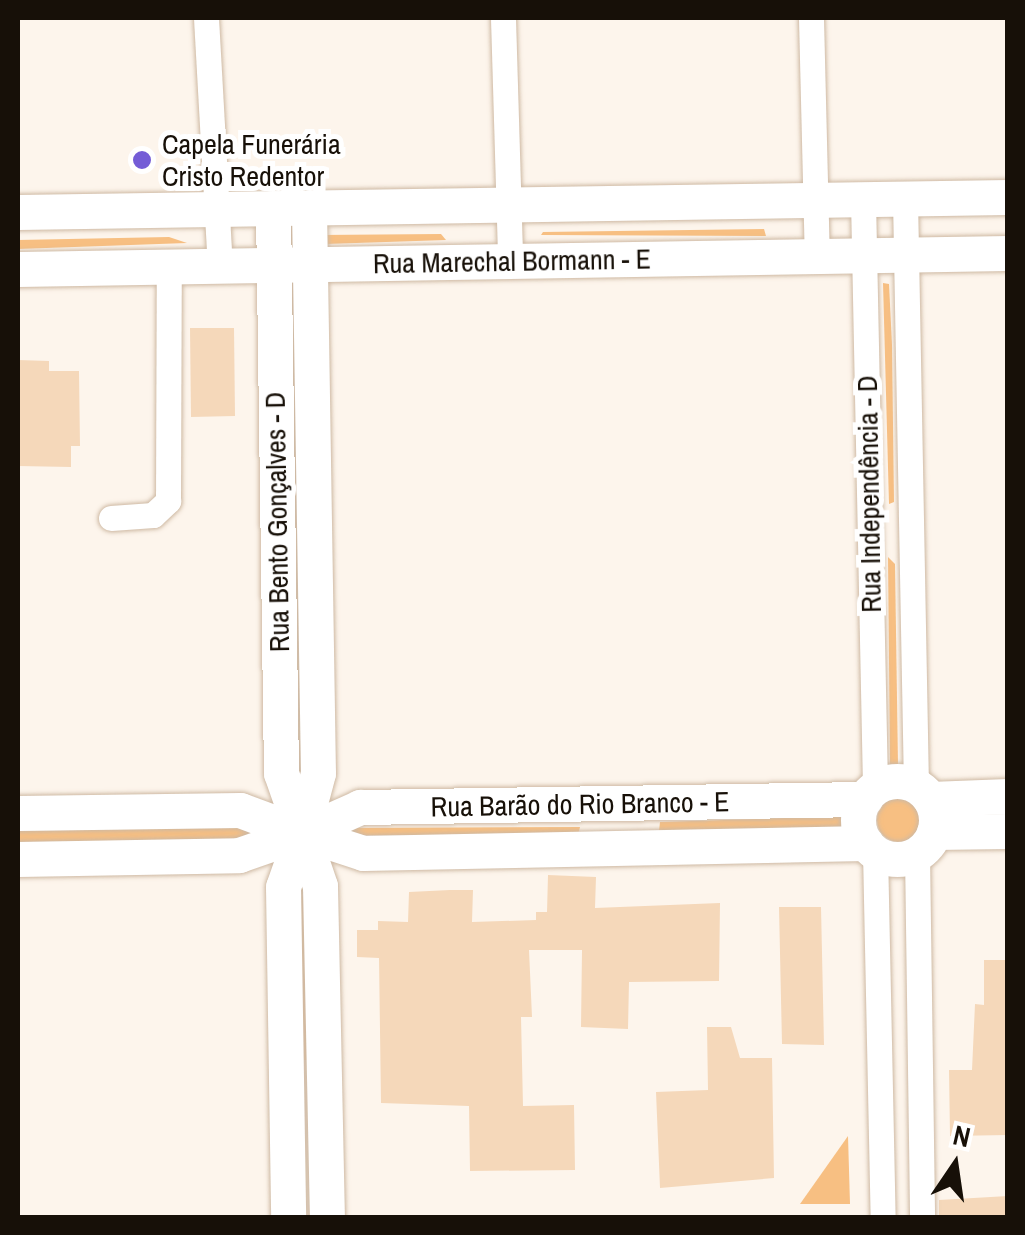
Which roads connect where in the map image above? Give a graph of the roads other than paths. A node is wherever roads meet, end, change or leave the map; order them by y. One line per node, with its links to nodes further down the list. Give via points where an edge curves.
1 (206, 18): 11 (street)
2 (504, 18): 8 (street)
3 (811, 18): 7 (street)
4 (1008, 197): 5 (street, Rua Marechal Bormann - E)
5 (905, 198): 6 (street, Rua Marechal Bormann - E); 14 (street, Rua Independência - D)
6 (864, 199): 7 (street, Rua Marechal Bormann - E); 15 (street, Rua Independência - D)
7 (816, 200): 8 (street, Rua Marechal Bormann - E); 16 (street)
8 (508, 204): 10 (street, Rua Marechal Bormann - E); 17 (street)
9 (272, 208): 10 (street, Rua Marechal Bormann - E); 11 (street, Rua Marechal Bormann - E); 19 (street, Rua Bento Gonçalves - D)
10 (309, 208): 18 (street, Rua Bento Gonçalves - D)
11 (217, 209): 12 (street, Rua Marechal Bormann - E); 20 (street)
12 (18, 212)
13 (1008, 253): 14 (street, Rua Marechal Bormann - E)
14 (906, 254): 15 (street, Rua Marechal Bormann - E); 24 (street, Rua Independência - D)
15 (865, 255): 16 (street, Rua Marechal Bormann - E); 25 (street, Rua Independência - D)
16 (817, 256): 17 (street, Rua Marechal Bormann - E)
17 (510, 261): 18 (street, Rua Marechal Bormann - E)
18 (310, 264): 19 (street, Rua Marechal Bormann - E); 26 (street, Rua Bento Gonçalves - D)
19 (274, 265): 20 (street, Rua Marechal Bormann - E); 27 (street, Rua Bento Gonçalves - D)
20 (220, 266): 21 (street, Rua Marechal Bormann - E)
21 (169, 267): 22 (street, Rua Marechal Bormann - E); 23 (street, via 168,501 153,514)
22 (18, 269)
23 (111, 518)
24 (910, 521): 25 (street); 32 (street, Rua Independência - D)
25 (870, 523): 28 (street, Rua Independência - D)
26 (314, 542): 27 (street); 34 (street, Rua Bento Gonçalves - D, via 318,773)
27 (278, 543): 34 (street, Rua Bento Gonçalves - D, via 281,773)
28 (870, 794): 30 (street, Rua Barão do Rio Branco - E); 32 (street, via 895,781); 35 (street, via 858,816)
29 (1008, 796): 32 (street)
30 (623, 803): 34 (street, Rua Barão do Rio Branco - E, via 360,807); 36 (street)
31 (18, 813): 34 (street, Rua Barão do Rio Branco - E, via 240,810)
32 (924, 817): 33 (street); 35 (street, via 900,858); 39 (street, Rua Independência - D)
33 (1008, 831)
34 (302, 832): 36 (street, Rua Barão do Rio Branco - E, via 363,853); 37 (street, Rua Barão do Rio Branco - E, via 239,854); 40 (street, Rua Bento Gonçalves - D, via 320,886); 41 (street, Rua Bento Gonçalves - D, via 283,886)
35 (870, 847): 36 (street, Rua Barão do Rio Branco - E); 38 (street)
36 (624, 848)
37 (18, 859)
38 (879, 1012): 39 (street); 44 (street)
39 (918, 1012): 45 (street, Rua Independência - D)
40 (324, 1072): 41 (street); 43 (street, Rua Bento Gonçalves - D)
41 (286, 1074): 42 (street, Rua Bento Gonçalves - D)
42 (288, 1218)
43 (327, 1218)
44 (883, 1218)
45 (922, 1218)

